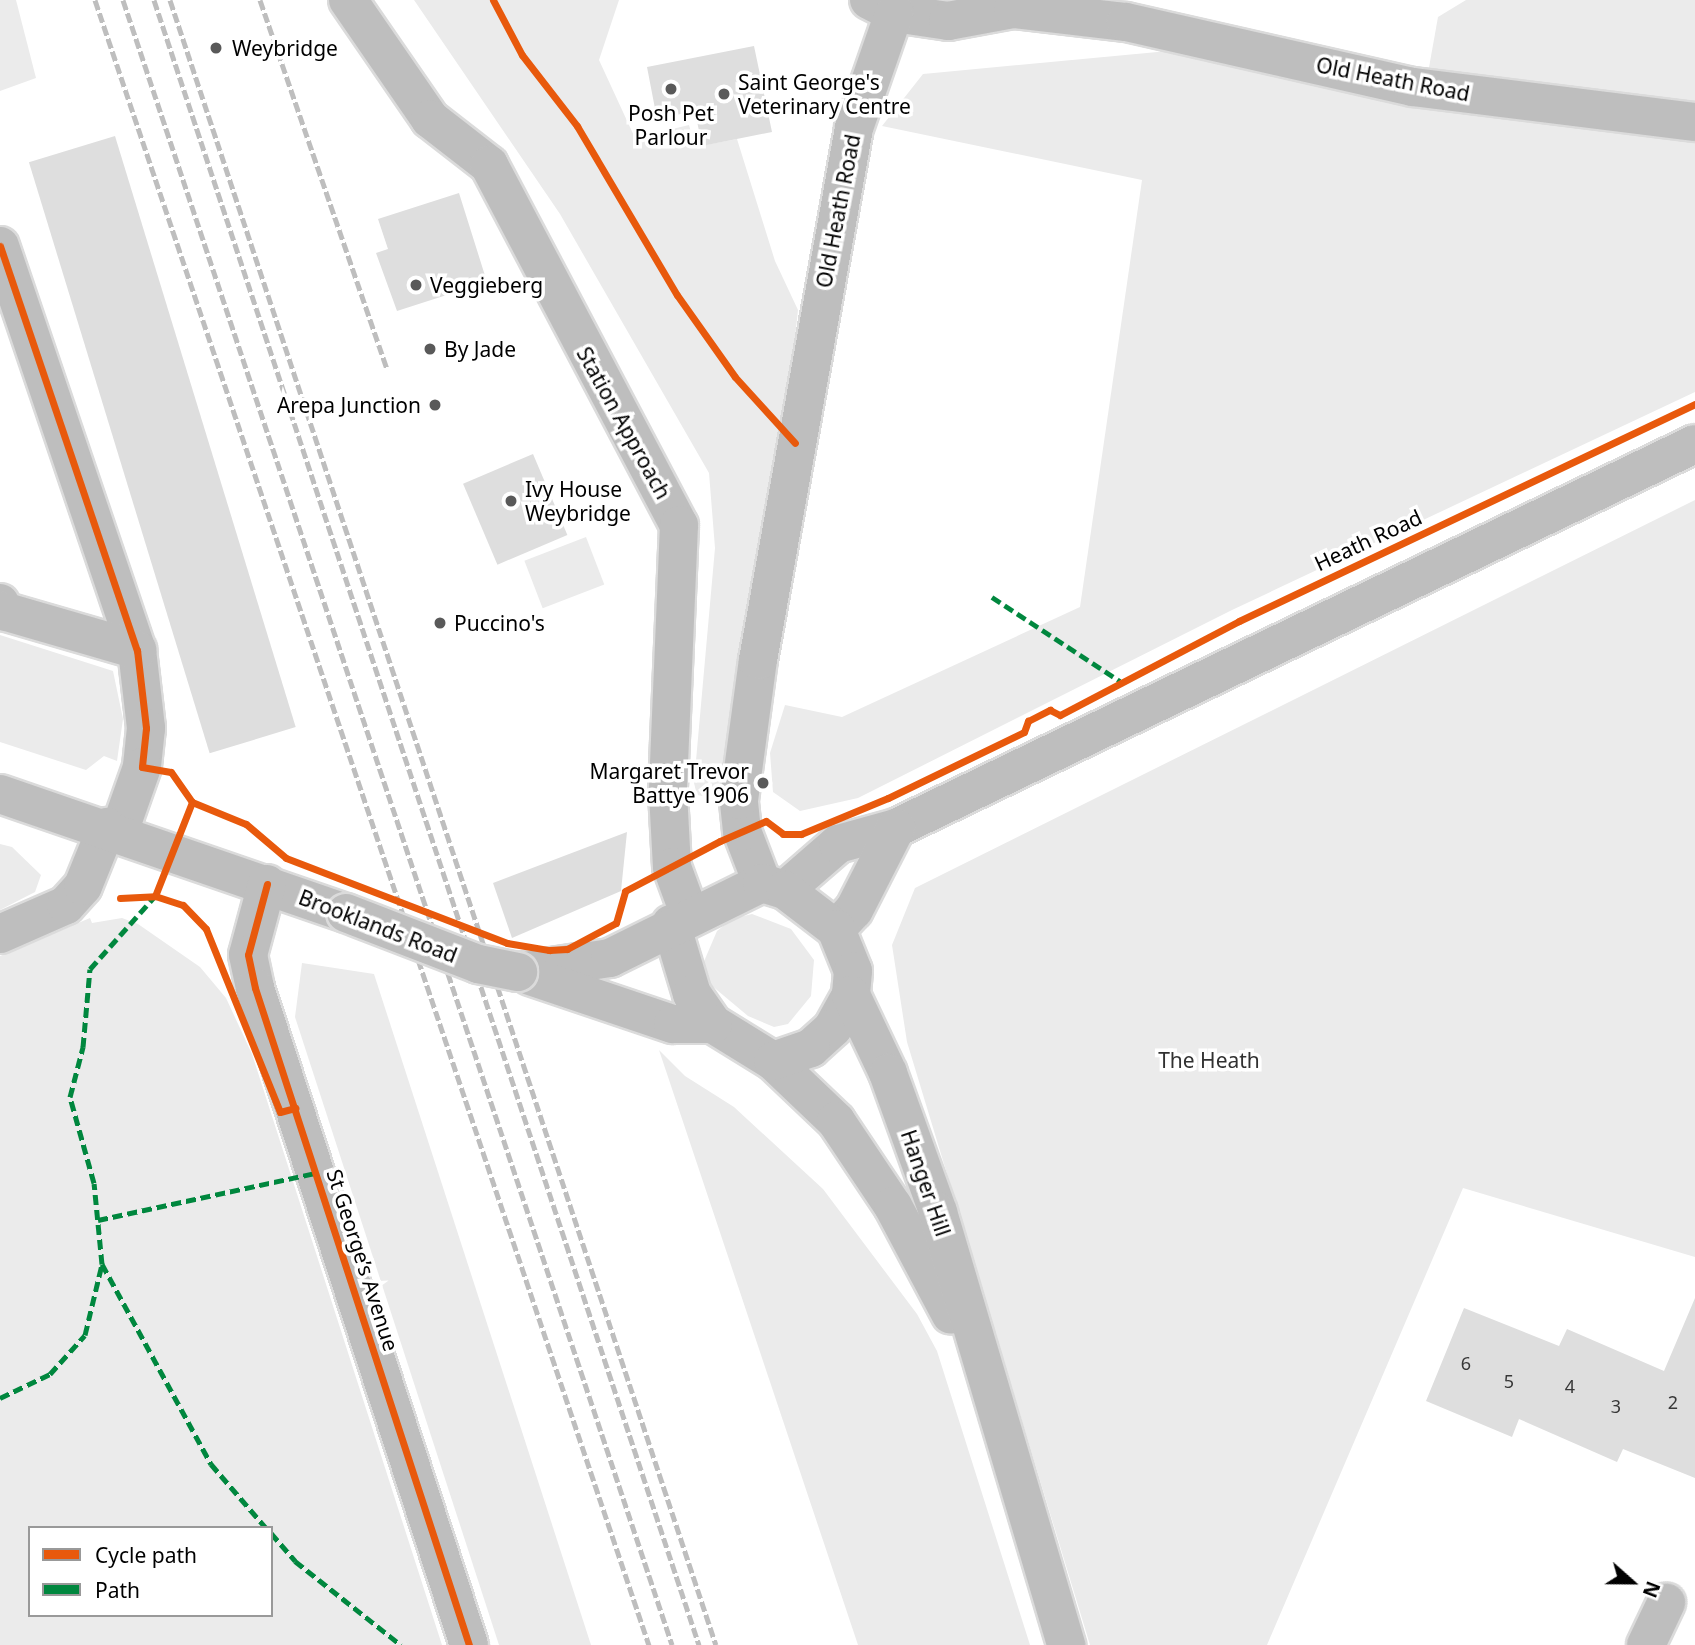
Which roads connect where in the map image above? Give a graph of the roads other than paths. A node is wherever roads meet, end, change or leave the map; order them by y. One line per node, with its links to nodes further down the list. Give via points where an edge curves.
1 (348, 0): 13 (main road, Station Approach, via 430,119 489,165 679,525 668,793)
2 (884, 4): 3 (main road, Old Heath Road, via 948,21 1013,9 1126,22 1413,87); 12 (main road, Old Heath Road, via 854,128 758,660 739,800 742,831)
3 (1695, 122)
4 (0, 246): 7 (main road)
5 (1695, 444): 9 (main road)
6 (0, 603): 7 (main road, via 3,611)
7 (137, 650): 10 (main road, via 146,728 142,766)
8 (0, 794): 10 (main road, Brooklands Road)
9 (896, 828): 12 (main road, via 838,844); 14 (main road, via 860,900)
10 (113, 830): 11 (main road, Brooklands Road); 15 (main road, via 83,886 66,905)
11 (267, 884): 16 (main road, Brooklands Road, bridge, via 478,964); 22 (main road, St George’s Avenue, via 248,955 255,988)
12 (773, 886): 13 (main road); 14 (main road)
13 (680, 920): 16 (main road, via 610,958); 18 (main road, via 692,994)
14 (836, 929): 17 (main road, via 853,971)
15 (0, 934)
16 (518, 972): 18 (main road, via 673,1024)
17 (851, 995): 19 (main road, via 833,1028 811,1048); 20 (main road, Hanger Hill, via 888,1073 938,1212)
18 (713, 1024): 19 (main road)
19 (773, 1061): 20 (main road, Hanger Hill, via 836,1121 893,1206)
20 (985, 1378): 23 (main road, Hanger Hill)
21 (1666, 1603): 24 (main road)
22 (469, 1645)
23 (1066, 1645)
24 (1646, 1645)

